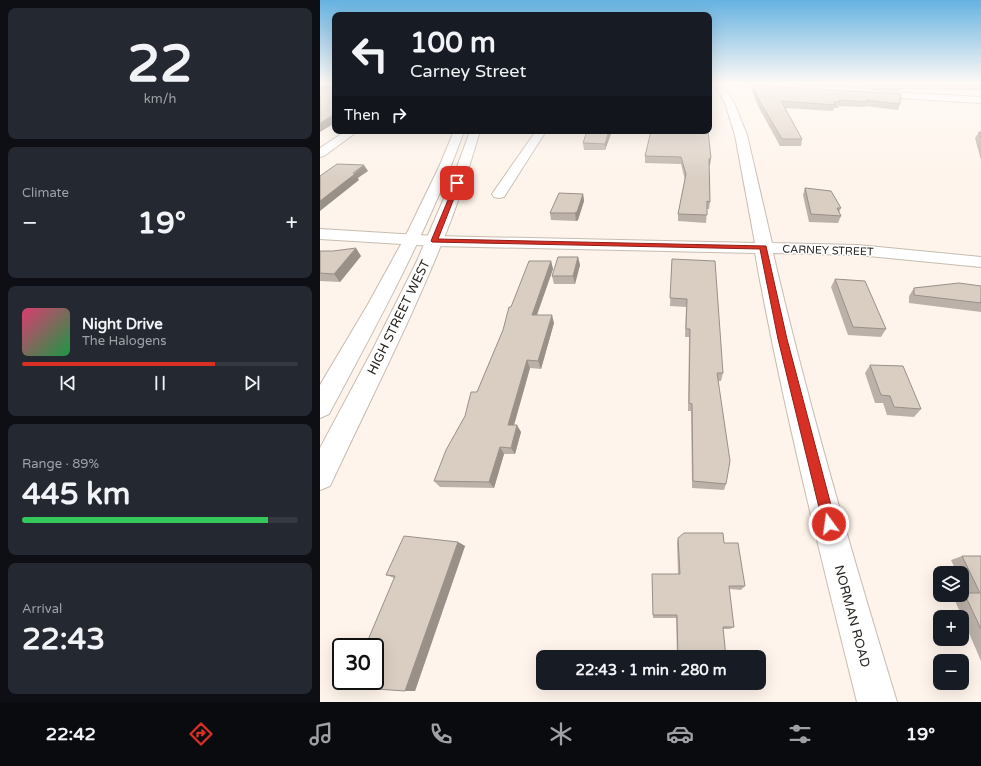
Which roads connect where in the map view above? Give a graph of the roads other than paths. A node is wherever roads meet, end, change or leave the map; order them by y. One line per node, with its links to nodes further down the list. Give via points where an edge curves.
1 (736, 116): 11 (street, NORMAN ROAD, via 745,147)
2 (348, 134): 6 (street)
3 (458, 134): 9 (street, HIGH STREET WEST)
4 (474, 134): 10 (street, HIGH STREET WEST)
5 (539, 134): 7 (street)
6 (320, 152)
7 (499, 194)
8 (320, 234): 9 (street, CARNEY STREET)
9 (411, 240): 10 (street, CARNEY STREET); 13 (street, HIGH STREET WEST)
10 (434, 241): 11 (street, CARNEY STREET); 14 (street, HIGH STREET WEST)
11 (764, 247): 12 (street, CARNEY STREET, via 858,250); 15 (street, NORMAN ROAD, via 782,339)
12 (981, 262)
13 (320, 406)
14 (320, 476)
15 (877, 702)

